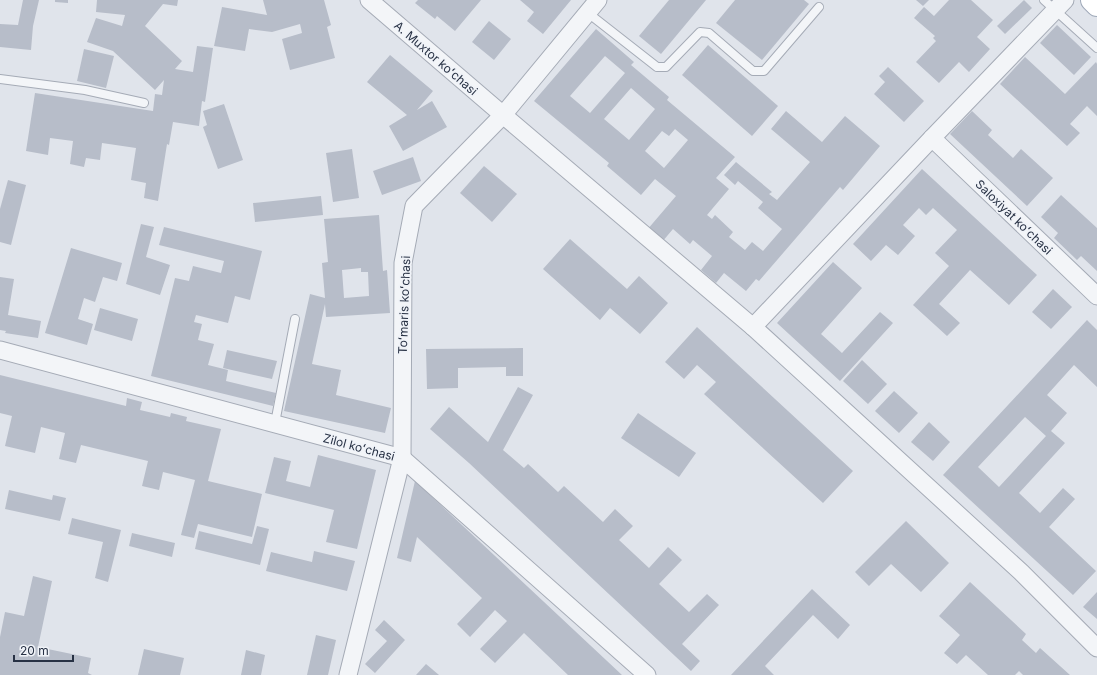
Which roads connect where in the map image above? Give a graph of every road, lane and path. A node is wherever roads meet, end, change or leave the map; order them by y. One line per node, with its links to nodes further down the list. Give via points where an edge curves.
1 (369, 0): 10 (street, A. Muxtor koʻchasi)
2 (1092, 0): 4 (main road)
3 (1055, 3): 7 (lane); 11 (street)
4 (1097, 5)
5 (593, 6): 6 (lane, via 657,67 666,67 700,32 709,32 753,71 764,71); 10 (street, Toʻmaris koʻchasi)
6 (819, 7)
7 (1097, 48)
8 (0, 79): 9 (lane, via 85,90)
9 (144, 103)
10 (502, 115): 14 (street, A. Muxtor koʻchasi); 17 (street, Toʻmaris koʻchasi, via 414,206 403,263)
11 (932, 138): 12 (street, Saloxiyat koʻchasi); 14 (street)
12 (1097, 296)
13 (295, 319): 16 (lane)
14 (754, 328): 18 (street, A. Muxtor koʻchasi, via 1021,572)
15 (0, 350): 16 (street, Zilol koʻchasi)
16 (275, 423): 17 (street, Zilol koʻchasi)
17 (402, 458): 19 (street, Toʻmaris koʻchasi); 20 (street, Zilol koʻchasi)
18 (1097, 648)
19 (348, 675)
20 (647, 675)

